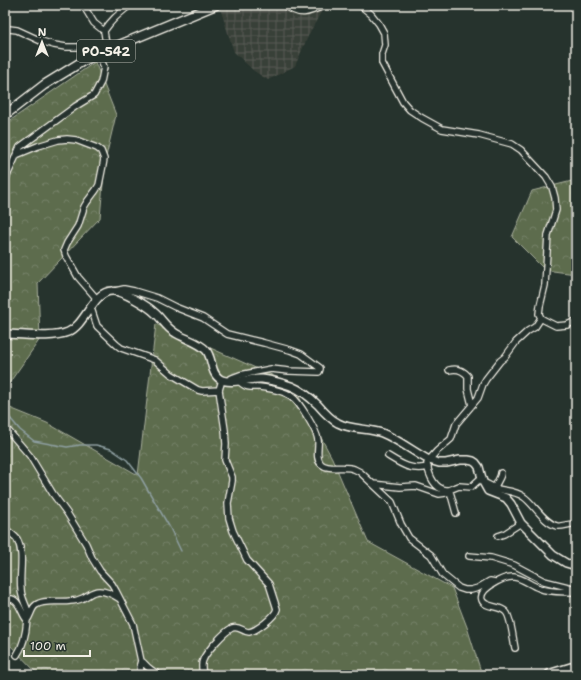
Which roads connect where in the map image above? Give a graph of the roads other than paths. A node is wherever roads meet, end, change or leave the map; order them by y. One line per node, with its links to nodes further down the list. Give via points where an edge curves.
1 (83, 5): 8 (street, via 94,23)
2 (130, 5): 8 (street, via 110,22)
3 (216, 5): 9 (main road, PO-542)
4 (285, 5): 5 (street, via 297,13 306,13)
5 (325, 5)
6 (360, 5): 17 (street, via 371,14 384,34 382,63 410,110 442,129 512,144 521,150 552,187 556,210 548,235 545,285 539,311)
7 (5, 31): 10 (street, via 17,30 54,46 87,46)
8 (104, 31): 9 (street)
9 (108, 50): 10 (main road, PO-542)
10 (99, 54): 11 (main road, PO-542, via 44,85); 12 (street, via 104,67 101,82 94,95 20,147)
11 (5, 115)
12 (16, 155): 13 (street); 15 (street, via 67,139 97,148 101,152 104,159 99,185 84,207 78,226 64,250 78,277)
13 (5, 180)
14 (114, 291): 15 (street, via 105,293); 21 (street, via 145,305 175,333 207,351 213,371); 21 (street, via 134,291 157,298 203,318 227,334 301,354 320,368 319,372 316,372 271,368)
15 (98, 299): 16 (street)
16 (91, 308): 19 (street, via 76,328 67,333 46,336); 23 (street, via 97,326 121,348 155,360 171,374 198,390)
17 (541, 318): 18 (street, via 560,327); 24 (street, via 536,327 516,342 500,361 486,379)
18 (576, 321)
19 (5, 334)
20 (449, 370): 24 (street, via 462,371 468,376)
21 (224, 380): 22 (street); 23 (street)
22 (239, 380): 27 (street, via 270,380 292,386 309,397 339,424 389,436); 30 (street, via 249,387 265,388 293,397 318,439 319,460 322,464 327,467 354,469)
23 (219, 390): 51 (street, via 226,460 232,477 228,503 230,524 247,560 271,588 277,609 272,618 252,631 247,632 236,627 225,633 203,660)
24 (472, 405): 27 (street, via 456,424 450,440)
25 (5, 428): 42 (street, via 30,456 68,513 100,571 112,584)
26 (388, 456): 27 (street, via 414,469 420,469)
27 (428, 462): 29 (street, via 473,461 479,467); 32 (street, via 432,480 443,490)
28 (501, 473): 31 (street)
29 (482, 479): 31 (street); 32 (street, via 471,487 459,486); 34 (street, via 488,491 509,501)
30 (372, 484): 32 (street, via 416,486 439,494); 40 (street, via 392,502 409,538 431,555 443,575 459,588 471,590 490,580)
31 (495, 488): 35 (street, via 523,496 554,525)
32 (449, 490): 33 (street)
33 (456, 513)
34 (520, 523): 37 (street); 39 (street, via 557,557)
35 (576, 524)
36 (5, 529): 44 (street, via 16,539 19,546 20,587)
37 (498, 536)
38 (469, 556): 41 (street, via 491,558)
39 (576, 566)
40 (495, 582): 41 (street, via 513,577 549,591); 45 (street, via 484,591 482,599 486,605 503,608 509,615)
41 (576, 591)
42 (120, 599): 44 (street, via 104,591 94,591 76,600 35,605); 47 (street, via 133,624)
43 (5, 603): 44 (street, via 7,599 14,599 24,617)
44 (28, 618): 46 (street, via 23,644)
45 (515, 648)
46 (17, 655)
47 (141, 661): 49 (street); 50 (street)
48 (576, 667): 52 (highway)
49 (141, 675)
50 (160, 675)
51 (203, 675)
52 (550, 675)

